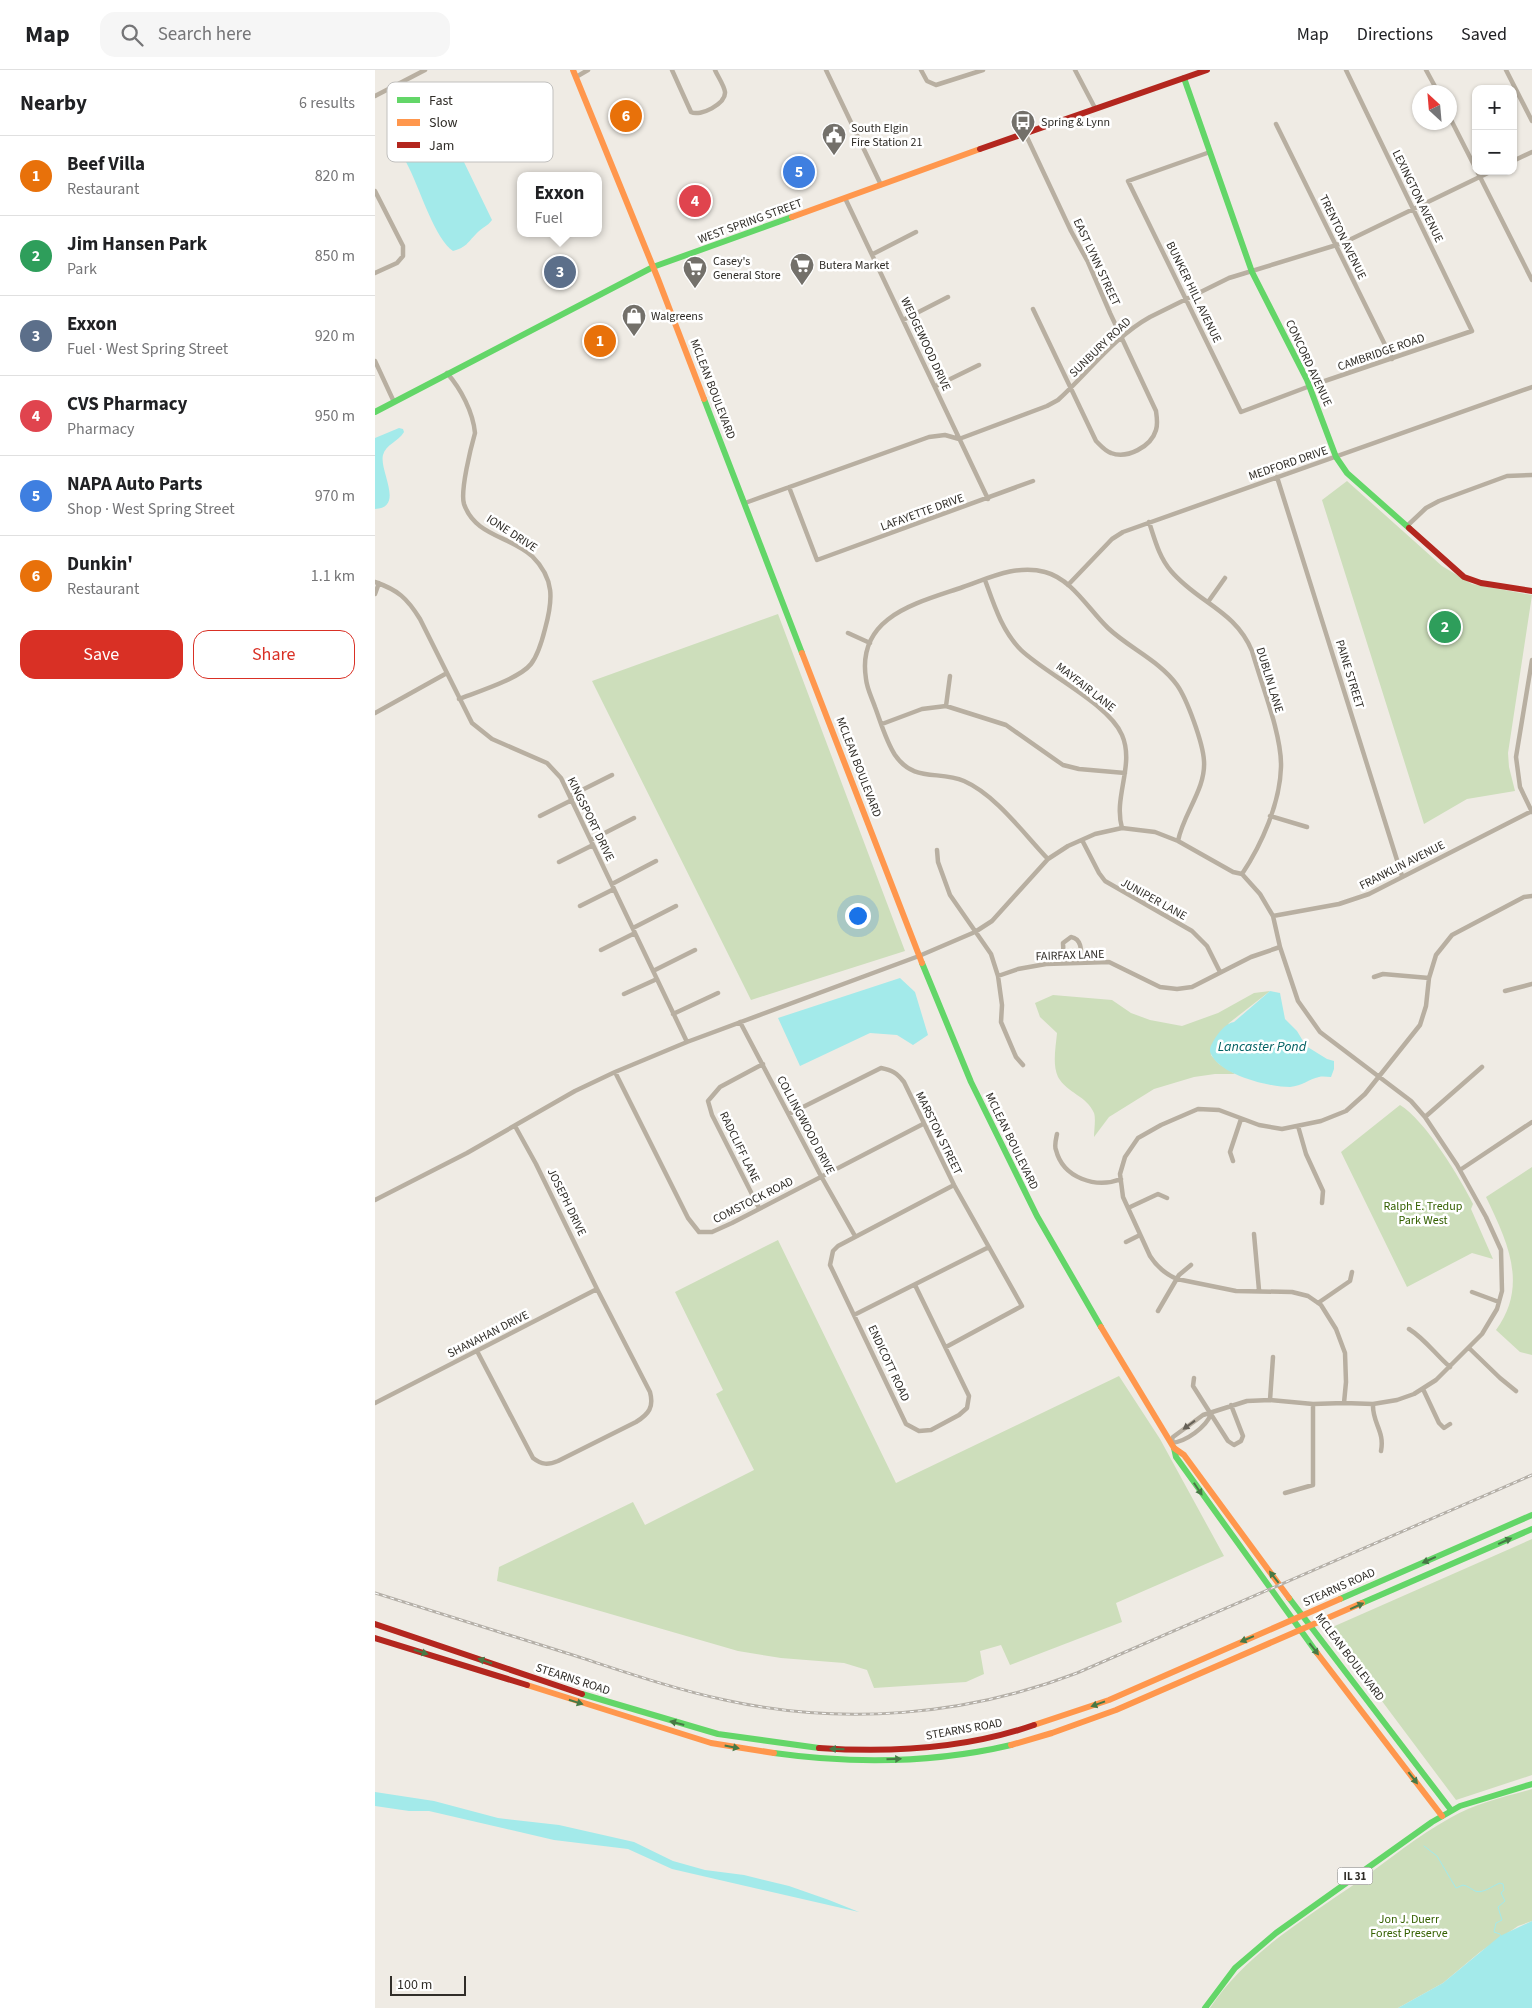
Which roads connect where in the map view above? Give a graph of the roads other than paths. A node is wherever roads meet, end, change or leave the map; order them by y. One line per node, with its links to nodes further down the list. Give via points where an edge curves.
1 (425, 70): 15 (street)
2 (588, 70): 13 (street)
3 (672, 70): 4 (street, via 694,114 700,114 724,98)
4 (715, 70)
5 (826, 70): 30 (street)
6 (921, 70): 7 (street, via 932,84 941,85)
7 (983, 70)
8 (1075, 70): 19 (street)
9 (1207, 70): 14 (main road, WEST SPRING STREET)
10 (1346, 70): 33 (street, LEXINGTON AVENUE)
11 (1426, 70): 16 (street)
12 (1506, 70): 20 (street)
13 (575, 73): 37 (main road, MCLEAN BOULEVARD)
14 (1184, 78): 19 (main road, WEST SPRING STREET); 24 (main road, CONCORD AVENUE)
15 (402, 82)
16 (1434, 85)
17 (387, 90): 18 (street)
18 (375, 96)
19 (1095, 108): 23 (main road, WEST SPRING STREET)
20 (1532, 121)
21 (1276, 124): 35 (street, TRENTON AVENUE)
22 (1456, 130): 27 (street)
23 (1025, 133): 30 (main road, WEST SPRING STREET); 46 (street, EAST LYNN STREET)
24 (1209, 152): 38 (main road, CONCORD AVENUE); 42 (street, BUNKER HILL AVENUE, via 1128,181)
25 (1532, 152): 26 (street)
26 (1517, 159)
27 (1472, 162)
28 (1484, 175): 29 (street, SUNBURY ROAD)
29 (1480, 177): 33 (street, SUNBURY ROAD); 40 (street)
30 (881, 185): 32 (main road, WEST SPRING STREET)
31 (375, 191): 39 (street, via 403,246 403,256 397,263)
32 (845, 198): 36 (street, WEDGEWOOD DRIVE); 37 (main road, WEST SPRING STREET)
33 (1413, 210): 35 (street, SUNBURY ROAD); 45 (street, LEXINGTON AVENUE)
34 (915, 232): 36 (street)
35 (1336, 246): 38 (street, SUNBURY ROAD); 47 (street, TRENTON AVENUE)
36 (873, 254): 44 (street, WEDGEWOOD DRIVE)
37 (653, 267): 50 (main road, WEST SPRING STREET); 65 (main road, MCLEAN BOULEVARD)
38 (1252, 272): 42 (street, SUNBURY ROAD, via 1229,278); 52 (main road, CONCORD AVENUE)
39 (375, 273)
40 (1532, 280)
41 (948, 297): 44 (street)
42 (1186, 299): 46 (street, SUNBURY ROAD, via 1139,323); 57 (street, BUNKER HILL AVENUE)
43 (1033, 308): 53 (street)
44 (903, 320): 51 (street, WEDGEWOOD DRIVE)
45 (1472, 331): 47 (street, CAMBRIDGE ROAD)
46 (1121, 338): 53 (street, SUNBURY ROAD); 53 (street, EAST LYNN STREET, via 1156,411 1158,421 1151,440 1130,453 1109,452 1096,441)
47 (1392, 359): 52 (street, CAMBRIDGE ROAD)
48 (375, 361): 55 (street)
49 (979, 364): 51 (street)
50 (447, 374): 55 (main road, WEST SPRING STREET); 80 (street, IONE DRIVE, via 455,382 469,411 475,433 464,502 471,517 485,531 531,555 551,587 552,605 541,645 530,665 517,674)
51 (936, 386): 58 (street, WEDGEWOOD DRIVE)
52 (1309, 386): 57 (street, CAMBRIDGE ROAD); 59 (main road, CONCORD AVENUE)
53 (1071, 388): 58 (street, SUNBURY ROAD, via 1047,406)
54 (1532, 388): 59 (street, MEDFORD DRIVE)
55 (394, 402): 56 (main road, WEST SPRING STREET)
56 (375, 412)
57 (1241, 412)
58 (959, 439): 63 (street, SUNBURY ROAD, via 945,435 929,437); 64 (street, WEDGEWOOD DRIVE)
59 (1335, 457): 61 (street, MEDFORD DRIVE); 67 (main road, CONCORD AVENUE, via 1347,473)
60 (1532, 475): 67 (street, via 1507,476 1439,501)
61 (1277, 477): 66 (street, MEDFORD DRIVE); 101 (street, PAINE STREET)
62 (1033, 481): 64 (street, LAFAYETTE DRIVE)
63 (789, 487): 64 (street, LAFAYETTE DRIVE, via 817,559); 65 (street, SUNBURY ROAD)
64 (988, 499)
65 (745, 503): 112 (main road, MCLEAN BOULEVARD)
66 (1149, 522): 71 (street, MEDFORD DRIVE, via 1113,539); 74 (street, DUBLIN LANE, via 1159,554 1170,570)
67 (1407, 526): 72 (main road, CONCORD AVENUE, via 1464,576 1481,583)
68 (1225, 578): 74 (street)
69 (985, 580): 71 (street, via 1015,570 1032,570 1056,576); 76 (street, via 897,612 883,624); 84 (street, MAYFAIR LANE, via 1002,624 1014,642 1108,715 1121,731 1126,752)
70 (377, 582): 73 (street); 78 (street, KINGSPORT DRIVE, via 399,591 411,604)
71 (1068, 585): 94 (street, via 1109,630 1164,670 1185,697 1205,761 1203,778)
72 (1532, 591)
73 (375, 594)
74 (1208, 602): 89 (street, DUBLIN LANE, via 1236,624 1247,638 1279,742 1279,790)
75 (848, 633): 76 (street)
76 (870, 643): 83 (street, via 865,660 866,680)
77 (1532, 660): 87 (street, via 1517,757 1520,787)
78 (447, 673): 80 (street, KINGSPORT DRIVE); 82 (street)
79 (950, 676): 81 (street)
80 (459, 699): 86 (street, KINGSPORT DRIVE, via 479,730 547,763 561,778)
81 (947, 706): 83 (street, via 922,709); 84 (street, via 1006,725 1063,766)
82 (375, 713)
83 (882, 724): 97 (street, via 891,748 903,764 923,775 956,778 972,785 991,798)
84 (1125, 773): 92 (street, MAYFAIR LANE, via 1119,809)
85 (612, 775): 86 (street)
86 (571, 798): 88 (street); 95 (street, KINGSPORT DRIVE)
87 (1532, 811): 101 (street, FRANKLIN AVENUE)
88 (539, 816)
89 (1270, 816): 91 (street); 100 (street, DUBLIN LANE)
90 (634, 818): 95 (street)
91 (1307, 826)
92 (1122, 828): 93 (street); 94 (street, via 1155,832)
93 (1082, 840): 97 (street); 116 (street, JUNIPER LANE, via 1105,881 1192,931 1207,946)
94 (1177, 841): 100 (street)
95 (592, 842): 99 (street); 102 (street, KINGSPORT DRIVE)
96 (937, 850): 108 (street, via 950,895)
97 (1048, 859): 108 (street, via 992,921)
98 (656, 861): 102 (street)
99 (559, 862)
100 (1242, 874): 106 (street, via 1260,894)
101 (1402, 876): 106 (street, FRANKLIN AVENUE, via 1346,902)
102 (613, 886): 104 (street); 107 (street, KINGSPORT DRIVE)
103 (1532, 896): 119 (street, via 1524,897 1452,935 1436,954)
104 (580, 906)
105 (676, 906): 107 (street)
106 (1273, 916): 109 (street)
107 (634, 930): 110 (street); 115 (street, KINGSPORT DRIVE)
108 (975, 932): 112 (street); 117 (street, via 991,954)
109 (1280, 947): 116 (street, FAIRFAX LANE); 132 (street, via 1298,1001 1320,1032)
110 (601, 950)
111 (695, 950): 115 (street)
112 (919, 956): 126 (street); 184 (main road, MCLEAN BOULEVARD, via 971,1082 1037,1216 1134,1385)
113 (1063, 963): 114 (street, FAIRFAX LANE); 114 (street, via 1063,943 1076,938); 117 (street, FAIRFAX LANE, via 1027,967)
114 (1081, 963): 116 (street, FAIRFAX LANE, via 1109,962 1160,987 1177,989 1192,987)
115 (653, 971): 120 (street, KINGSPORT DRIVE)
116 (1220, 972)
117 (998, 976): 129 (street, via 1001,1022 1016,1057)
118 (1374, 977): 119 (street, via 1383,974)
119 (1429, 978): 132 (street, via 1420,1025)
120 (657, 979): 124 (street); 125 (street, KINGSPORT DRIVE)
121 (1532, 984): 122 (street)
122 (1505, 991)
123 (718, 993): 125 (street)
124 (624, 994)
125 (673, 1014): 127 (street, KINGSPORT DRIVE)
126 (740, 1022): 127 (street); 128 (street, COLLINGWOOD DRIVE)
127 (687, 1042): 131 (street)
128 (763, 1064): 133 (street, COLLINGWOOD DRIVE); 149 (street, RADCLIFF LANE, via 720,1087 708,1101 712,1116)
129 (1023, 1065)
130 (1482, 1067): 134 (street)
131 (615, 1072): 138 (street); 149 (street, COMSTOCK ROAD, via 688,1218 699,1232 712,1232)
132 (1379, 1077): 134 (street, via 1411,1101); 139 (street, via 1346,1111)
133 (789, 1114): 137 (street, MARSTON STREET, via 881,1068 890,1069 898,1075); 143 (street, COLLINGWOOD DRIVE)
134 (1425, 1117): 142 (street)
135 (1241, 1118): 139 (street, via 1275,1128); 141 (street, via 1230,1152); 144 (street, via 1205,1108 1191,1111 1145,1133 1133,1144 1122,1165)
136 (1532, 1122): 142 (street)
137 (923, 1124): 143 (street, COMSTOCK ROAD); 145 (street, MARSTON STREET)
138 (515, 1126): 147 (street); 160 (street, JOSEPH DRIVE, via 537,1164)
139 (1298, 1126): 148 (street, via 1306,1154 1323,1191)
140 (1057, 1134): 144 (street, via 1055,1149 1067,1170 1081,1179 1097,1182)
141 (1233, 1161)
142 (1460, 1170): 163 (street, via 1501,1250)
143 (821, 1176): 149 (street, COMSTOCK ROAD); 153 (street, COLLINGWOOD DRIVE)
144 (1121, 1179): 150 (street)
145 (954, 1185): 153 (street, ENDICOTT ROAD); 155 (street, MARSTON STREET)
146 (1167, 1198): 150 (street, via 1158,1194)
147 (375, 1200)
148 (1322, 1203)
149 (759, 1208)
150 (1128, 1208): 152 (street)
151 (1254, 1234): 161 (street)
152 (1140, 1235): 154 (street); 158 (street, via 1155,1263)
153 (855, 1236): 166 (street, ENDICOTT ROAD, via 833,1251 830,1265)
154 (1126, 1242)
155 (989, 1247): 159 (street); 168 (street, MARSTON STREET, via 1021,1306)
156 (1191, 1266): 158 (street)
157 (1352, 1272): 164 (street, via 1350,1281)
158 (1177, 1279): 161 (street, via 1236,1291); 165 (street)
159 (915, 1285): 166 (street); 168 (street, ENDICOTT ROAD)
160 (597, 1289): 170 (street, SHANAHAN DRIVE); 170 (street, via 650,1392 650,1410 636,1422 553,1463 542,1464 533,1458)
161 (1259, 1290): 164 (street, via 1292,1292 1308,1296)
162 (1472, 1292): 163 (street)
163 (1499, 1302): 169 (street, via 1491,1321)
164 (1318, 1303): 178 (street, via 1336,1329 1345,1353)
165 (1158, 1311)
166 (854, 1314): 168 (street, ENDICOTT ROAD, via 907,1424 919,1431 931,1430 967,1408 969,1396)
167 (1409, 1329): 172 (street, via 1420,1336)
168 (946, 1347)
169 (1469, 1348): 172 (street); 175 (street)
170 (477, 1351): 177 (street, SHANAHAN DRIVE)
171 (1273, 1357): 176 (street)
172 (1450, 1368): 174 (street)
173 (1195, 1378): 182 (street, via 1193,1386)
174 (1423, 1389): 180 (street, via 1397,1400); 183 (street, via 1439,1423 1444,1428)
175 (1517, 1391)
176 (1270, 1400): 179 (street); 181 (street)
177 (375, 1403)
178 (1344, 1403): 179 (street); 180 (street)
179 (1313, 1404): 186 (street, via 1313,1485)
180 (1373, 1404): 185 (street, via 1383,1438)
181 (1231, 1405): 182 (street); 182 (street, via 1243,1436 1236,1444 1231,1444)
182 (1211, 1414): 184 (street, via 1208,1422); 184 (street, one-way to 184, via 1203,1415 1173,1437)
183 (1450, 1424)
184 (1173, 1445): 189 (main road, MCLEAN BOULEVARD, one-way to 184, via 1184,1455); 190 (main road, MCLEAN BOULEVARD, one-way to 190, via 1177,1457 1208,1504)
185 (1381, 1451)
186 (1285, 1493)
187 (1532, 1514): 189 (main road, STEARNS ROAD, one-way to 189)
188 (1532, 1529): 192 (main road, STEARNS ROAD, one-way to 188)
189 (1304, 1615): 190 (main road, STEARNS ROAD); 192 (main road, MCLEAN BOULEVARD)
190 (1292, 1620): 191 (main road, STEARNS ROAD, one-way to 191, via 1136,1689 1066,1716 980,1740 891,1750 821,1748 717,1734 563,1688); 193 (main road, MCLEAN BOULEVARD)
191 (375, 1624)
192 (1312, 1626): 193 (main road, STEARNS ROAD); 196 (main road, MCLEAN BOULEVARD)
193 (1300, 1631): 194 (main road, STEARNS ROAD, one-way to 193, via 711,1742 761,1752 837,1760 935,1757 1020,1742 1117,1710); 197 (main road, MCLEAN BOULEVARD, one-way to 197)
194 (375, 1638)
195 (1532, 1784): 196 (main road, IL 31)
196 (1451, 1810): 197 (main road, IL 31)
197 (1442, 1816): 198 (main road, IL 31, via 1276,1933 1235,1968)
198 (1205, 2008)

